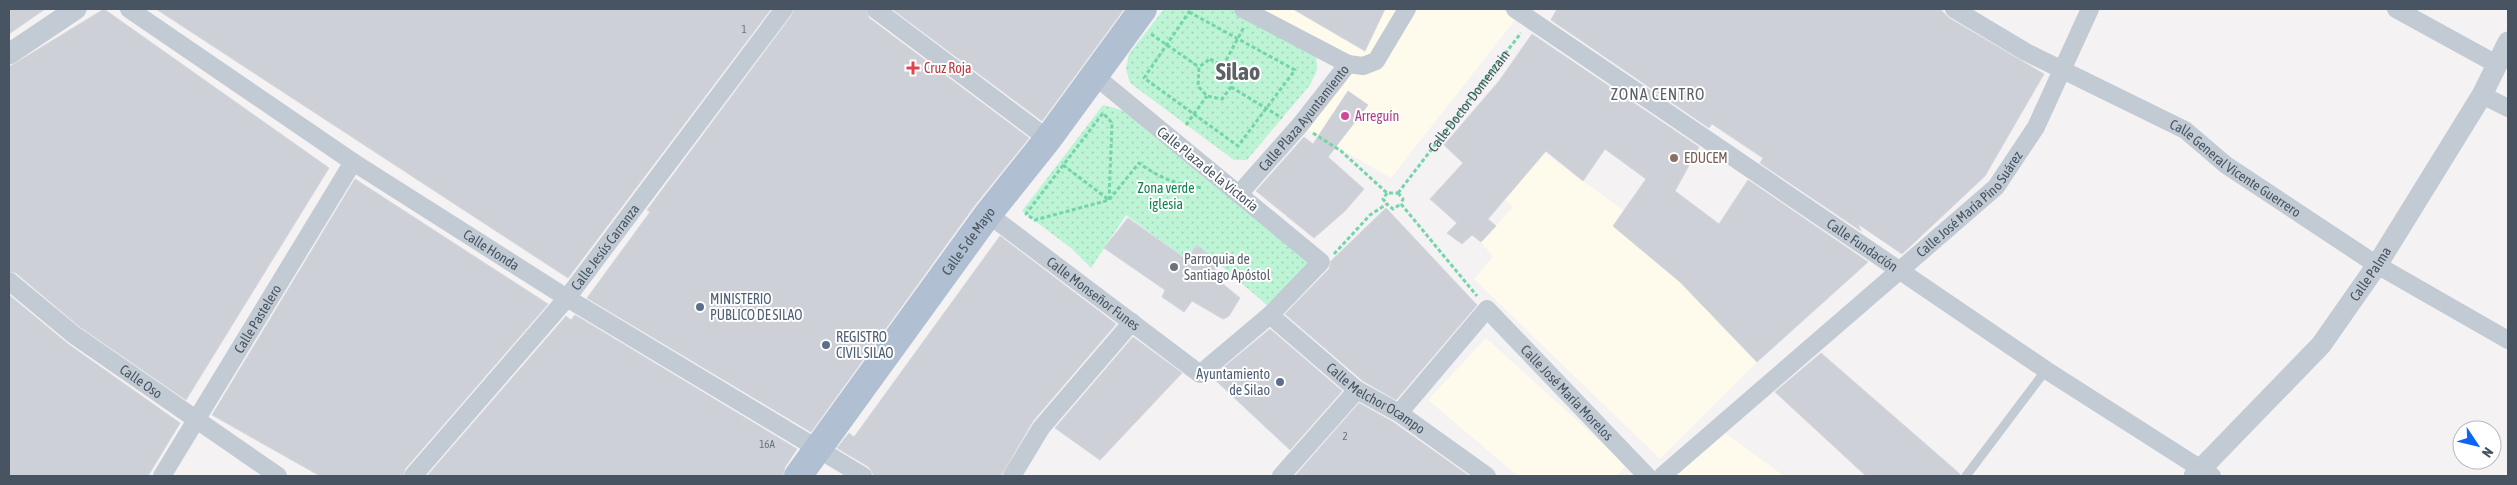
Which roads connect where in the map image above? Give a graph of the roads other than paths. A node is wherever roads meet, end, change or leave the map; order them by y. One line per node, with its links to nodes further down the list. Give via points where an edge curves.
1 (76, 9): 14 (street)
2 (129, 9): 22 (street, Calle Honda)
3 (784, 9): 28 (street, Calle Jesús Carranza)
4 (875, 9): 21 (street)
5 (1407, 9): 15 (street, Calle Plaza Ayuntamiento, via 1376,61 1363,66)
6 (1515, 9): 10 (street, Calle Fundación)
7 (1954, 9): 17 (street, Calle General Vicente Guerrero, via 2026,52)
8 (2090, 9): 17 (street, Calle José María Pino Suárez)
9 (2396, 9): 16 (street)
10 (1537, 15): 26 (street, Calle Fundación)
11 (1245, 16): 15 (street)
12 (1145, 20): 18 (main road, Calle 5 de Mayo)
13 (2508, 42): 16 (street, Calle Palma)
14 (9, 54)
15 (1348, 64): 23 (street, Calle Plaza Ayuntamiento)
16 (2498, 65): 19 (street, Calle Palma)
17 (2062, 68): 25 (street, Calle General Vicente Guerrero, via 2185,130 2226,165); 26 (street, Calle José María Pino Suárez, via 2036,127 1996,187)
18 (1095, 76): 21 (main road, Calle 5 de Mayo); 23 (street, Calle Plaza de la Victoria)
19 (2482, 95): 20 (street); 25 (street, Calle Palma)
20 (2508, 108)
21 (1048, 139): 24 (main road, Calle 5 de Mayo)
22 (353, 162): 28 (street, Calle Honda); 35 (street, Calle Pastelero)
23 (1239, 194): 29 (street, Calle Plaza de la Victoria, via 1321,262)
24 (988, 214): 30 (street, Calle Monseñor Funes); 36 (main road, Calle 5 de Mayo)
25 (2377, 265): 31 (street, Calle General Vicente Guerrero); 37 (street, Calle Palma, via 2321,345)
26 (1900, 270): 32 (street, Calle Fundación); 47 (street, Calle José María Pino Suárez)
27 (9, 281): 35 (street, Calle Oso, via 74,335)
28 (567, 298): 36 (street, Calle Honda); 40 (street, Calle Jesús Carranza)
29 (1270, 315): 30 (street, Calle Monseñor Funes, via 1200,374); 33 (street, Calle Melchor Ocampo)
30 (1132, 322): 43 (street, via 1041,428)
31 (2508, 340)
32 (2046, 370): 37 (street, Calle Fundación); 48 (lane)
33 (1357, 390): 34 (street, Calle Melchor Ocampo); 44 (street)
34 (1399, 413): 45 (street, Calle Melchor Ocampo); 46 (street, Calle José María Morelos, via 1487,309)
35 (194, 420): 38 (street, Calle Pastelero); 39 (street, Calle Oso)
36 (817, 449): 41 (main road, Calle 5 de Mayo); 42 (street, Calle Honda)
37 (2202, 474)
38 (162, 476)
39 (278, 476)
40 (413, 476)
41 (798, 476)
42 (863, 476)
43 (1012, 476)
44 (1281, 476)
45 (1486, 476)
46 (1647, 476)
47 (1662, 476)
48 (1966, 476)

